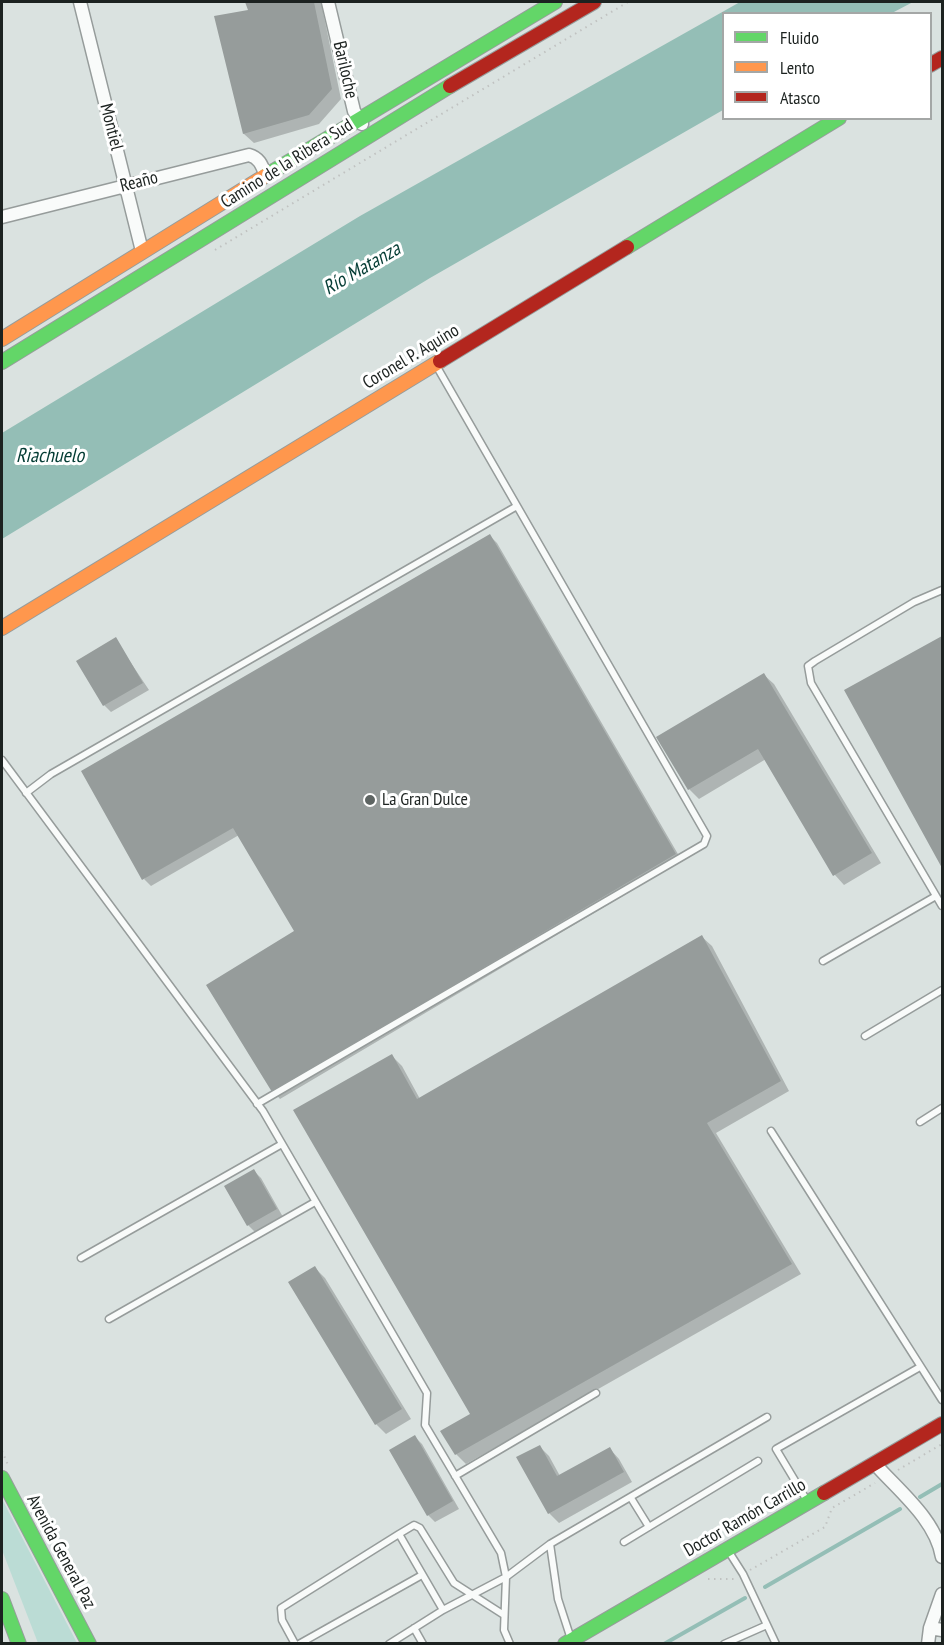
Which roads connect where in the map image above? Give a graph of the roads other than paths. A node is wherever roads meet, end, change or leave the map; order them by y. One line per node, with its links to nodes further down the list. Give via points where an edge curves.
1 (80, 2): 9 (street, Montiel)
2 (328, 2): 5 (street, Bariloche)
3 (555, 2): 5 (main road, Camino de la Ribera Sud)
4 (594, 2): 7 (main road, Camino de la Ribera Sud)
5 (358, 118): 7 (street, Bariloche); 8 (main road, Camino de la Ribera Sud)
6 (836, 120): 14 (main road, Coronel P. Aquino)
7 (369, 135): 13 (main road, Camino de la Ribera Sud)
8 (266, 176): 9 (street, Reaño, via 256,157 249,155); 11 (main road, Camino de la Ribera Sud)
9 (125, 186): 10 (street, Reaño); 11 (street, Montiel)
10 (2, 217)
11 (142, 251): 12 (main road, Camino de la Ribera Sud)
12 (2, 339)
13 (2, 362)
14 (435, 364): 15 (lane); 17 (main road, Coronel P. Aquino)
15 (517, 506): 19 (lane, via 51,774); 25 (lane, via 707,836 704,844)
16 (942, 590): 20 (lane, via 914,602 808,666 811,683)
17 (2, 628)
18 (2, 760): 19 (lane)
19 (26, 793): 25 (lane)
20 (936, 896): 21 (lane); 22 (lane)
21 (942, 906)
22 (823, 961)
23 (942, 990): 24 (lane)
24 (864, 1036)
25 (257, 1104): 29 (lane)
26 (942, 1108): 27 (lane)
27 (920, 1122)
28 (771, 1131): 33 (lane)
29 (282, 1144): 30 (lane); 31 (lane)
30 (315, 1202): 32 (lane); 40 (lane, via 427,1393 425,1425)
31 (81, 1258)
32 (109, 1319)
33 (920, 1367): 35 (lane); 43 (lane, via 776,1449)
34 (596, 1393): 40 (lane)
35 (942, 1400)
36 (767, 1417): 42 (lane)
37 (942, 1424): 39 (main road, Doctor Ramón Carrillo)
38 (758, 1461): 45 (lane)
39 (875, 1464): 43 (main road, Doctor Ramón Carrillo); 44 (street)
40 (455, 1476): 52 (lane, via 501,1552)
41 (2, 1478): 63 (main road, Avenida General Paz)
42 (631, 1498): 45 (lane); 48 (lane)
43 (808, 1502): 49 (main road, Doctor Ramón Carrillo)
44 (936, 1524): 50 (street)
45 (649, 1527): 47 (lane)
46 (399, 1534): 51 (lane); 54 (lane, via 414,1525 420,1528 454,1583); 64 (lane, via 281,1608 282,1620)
47 (624, 1542)
48 (550, 1544): 52 (lane); 61 (lane)
49 (727, 1549): 58 (lane, via 744,1574); 61 (main road, Doctor Ramón Carrillo)
50 (942, 1557)
51 (422, 1575): 56 (lane); 64 (lane)
52 (506, 1577): 54 (lane); 57 (lane)
53 (942, 1594): 60 (street)
54 (472, 1595): 56 (lane); 57 (lane)
55 (2, 1599): 62 (main road)
56 (443, 1610): 59 (lane)
57 (504, 1615): 67 (lane, via 504,1630)
58 (768, 1625): 68 (lane); 69 (lane)
59 (414, 1628): 65 (lane); 66 (lane)
60 (936, 1629): 70 (street)
61 (568, 1642)
62 (19, 1644)
63 (88, 1644)
64 (297, 1644)
65 (388, 1644)
66 (423, 1644)
67 (510, 1644)
68 (724, 1644)
69 (776, 1644)
70 (928, 1644)

